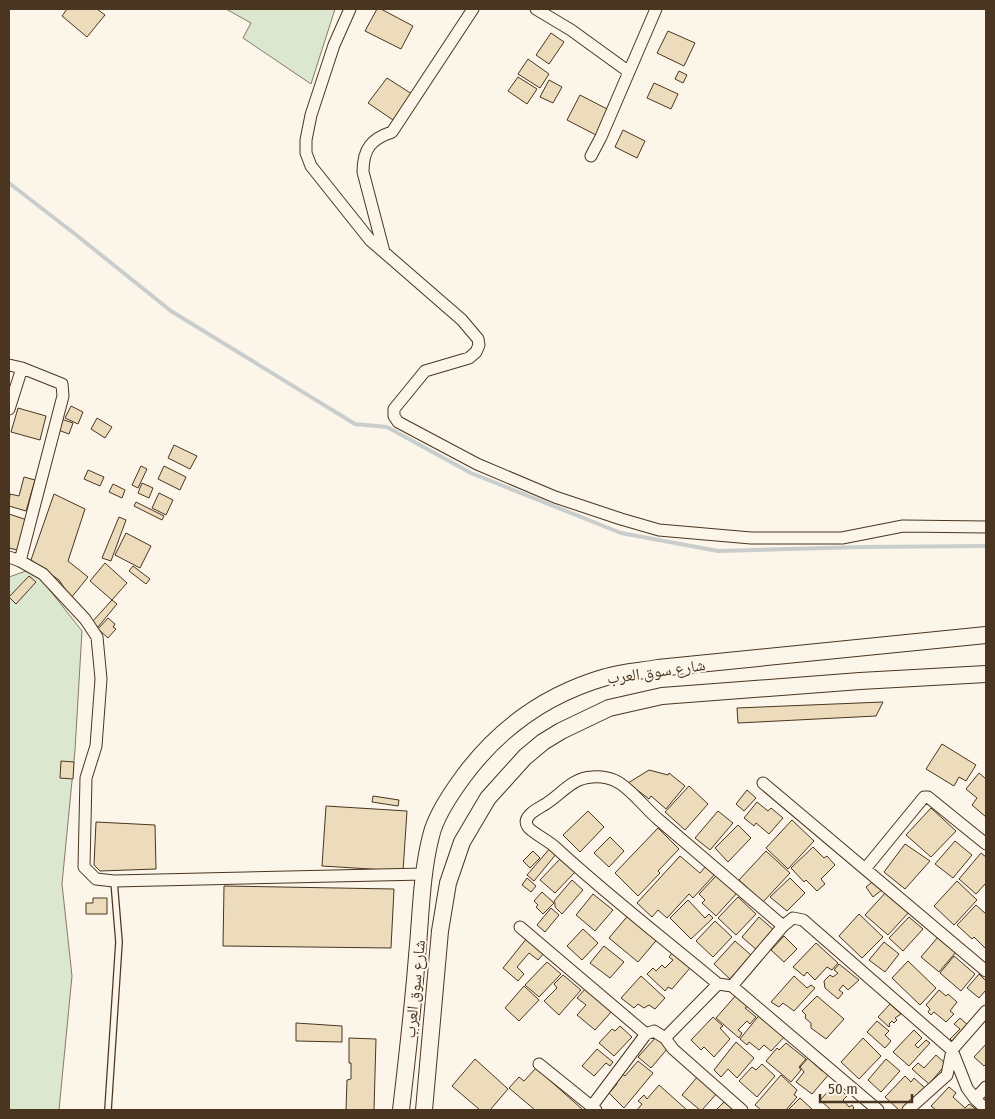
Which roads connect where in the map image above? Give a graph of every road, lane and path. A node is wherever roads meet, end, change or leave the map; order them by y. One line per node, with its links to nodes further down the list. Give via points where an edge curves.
1 (350, 9): 7 (street, via 334,44 312,114 306,154 310,166 370,240)
2 (473, 9): 7 (street, via 392,132 378,137 363,161)
3 (536, 9): 5 (street)
4 (656, 9): 5 (street)
5 (629, 72): 6 (street)
6 (591, 156)
7 (384, 252): 11 (street, via 462,320 478,339 479,345 469,358 425,371 396,406 394,416 398,422 476,464 555,497 658,530 751,538 842,538 904,526)
8 (9, 365): 9 (street)
9 (22, 368): 10 (street); 12 (street, via 62,384 63,396)
10 (9, 409)
11 (986, 527)
12 (14, 559): 19 (street, via 43,574 97,637 101,678 96,746 86,778 84,867 96,879)
13 (986, 635): 18 (main road, شارع سوق العرب, via 658,668 607,676 561,693 514,722 478,757 451,793 431,834)
14 (986, 674): 36 (main road, via 662,696 609,708 544,742 525,757 488,798 462,842 448,883 440,931)
15 (763, 783): 17 (street)
16 (986, 844): 17 (street, via 924,797)
17 (864, 869): 22 (street)
18 (424, 874): 19 (street); 35 (main road, شارع سوق العرب)
19 (114, 881): 34 (lane, via 119,942)
20 (783, 926): 23 (street, via 649,812 621,784 607,778 581,778 527,818 529,829 546,839); 24 (street); 28 (street, via 793,918 803,920)
21 (520, 927): 26 (street)
22 (986, 971)
23 (718, 984): 24 (street); 27 (street)
24 (732, 986): 38 (street)
25 (986, 1011): 28 (street)
26 (646, 1034): 27 (street, via 654,1031); 32 (street)
27 (665, 1038): 37 (street, via 673,1049)
28 (952, 1050): 31 (street, via 967,1088); 39 (street, via 947,1075)
29 (539, 1064): 32 (street)
30 (986, 1087): 31 (street)
31 (975, 1099): 33 (street)
32 (594, 1108)
33 (986, 1109)
34 (108, 1110)
35 (401, 1110)
36 (424, 1110)
37 (742, 1110)
38 (878, 1110)
39 (908, 1110)

